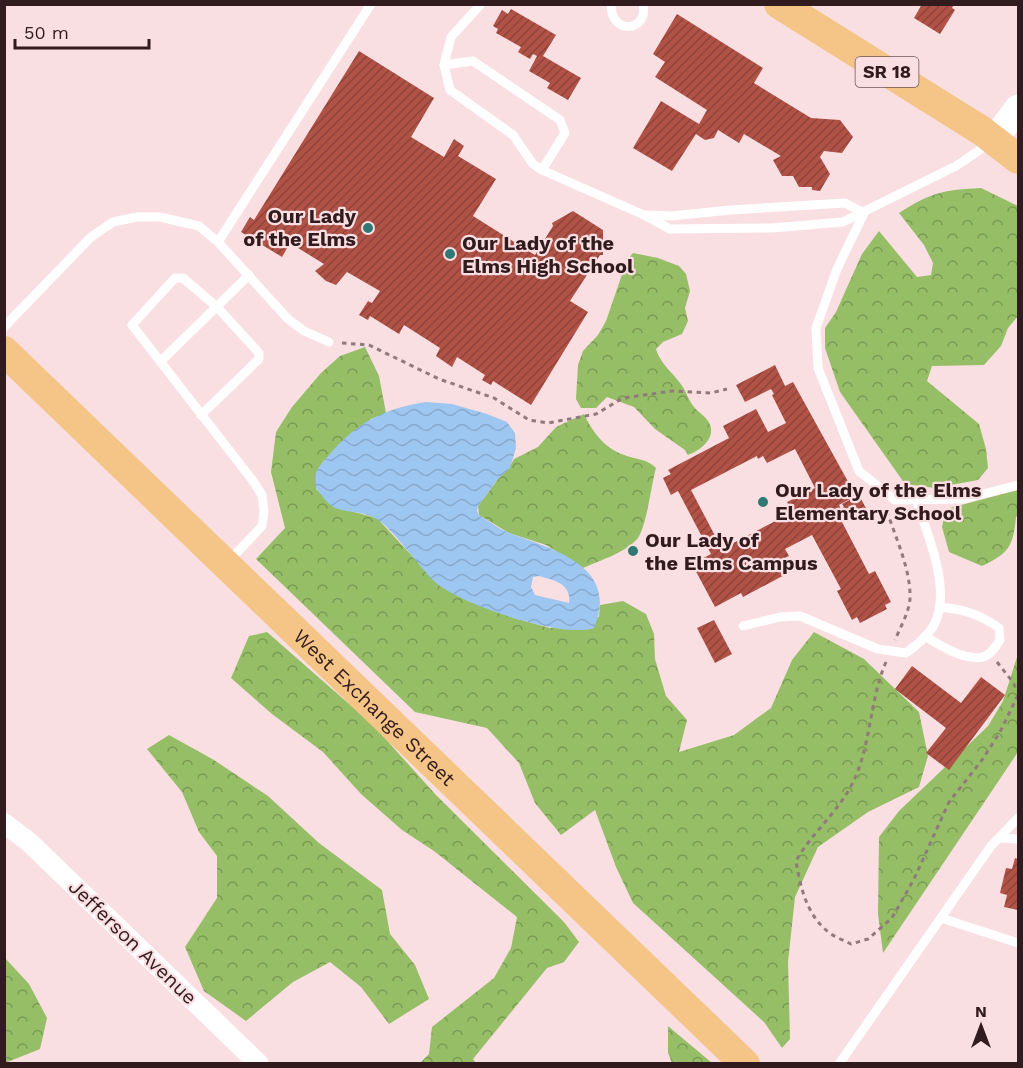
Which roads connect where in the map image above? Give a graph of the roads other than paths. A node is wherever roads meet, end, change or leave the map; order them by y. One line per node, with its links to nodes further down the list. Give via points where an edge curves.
1 (371, 4): 13 (lane)
2 (481, 4): 6 (lane, via 451,37)
3 (611, 4): 4 (lane, via 614,19 627,27 641,20)
4 (643, 4)
5 (779, 4): 8 (main road, SR 18)
6 (444, 65): 10 (lane, via 450,90 513,135 533,164); 10 (lane, via 473,61 560,120 565,133)
7 (1018, 108): 8 (main road)
8 (994, 140): 9 (main road, SR 18); 11 (lane, via 956,166)
9 (1018, 159)
10 (542, 170): 12 (lane)
11 (864, 213): 12 (lane, via 846,203); 12 (lane, via 843,222 820,225 681,229 670,229); 22 (lane, via 816,328 818,368 860,471 895,500)
12 (644, 215)
13 (218, 242): 14 (lane); 16 (lane, via 199,226 160,217 113,222 92,237)
14 (249, 275): 15 (lane); 17 (lane, via 288,319)
15 (217, 307): 19 (lane); 19 (lane, via 183,278 175,278 132,325); 20 (lane, via 259,353 259,358)
16 (4, 327)
17 (328, 342)
18 (4, 351): 23 (main road, West Exchange Street)
19 (161, 361): 20 (lane)
20 (201, 415): 23 (lane, via 262,495 262,526)
21 (1018, 485): 22 (lane, via 963,499)
22 (916, 500): 24 (lane, via 935,562)
23 (226, 564): 34 (main road, West Exchange Street)
24 (939, 607): 26 (lane); 26 (lane, via 978,615 999,628 1000,640 985,657 954,652)
25 (743, 626): 26 (lane, via 800,616 878,649 906,653)
26 (925, 636)
27 (1018, 818): 29 (lane)
28 (4, 823): 33 (street, Jefferson Avenue)
29 (1000, 838): 30 (lane); 31 (lane)
30 (1018, 839)
31 (941, 918): 32 (lane); 35 (lane)
32 (1018, 944)
33 (259, 1064)
34 (745, 1064)
35 (839, 1064)

